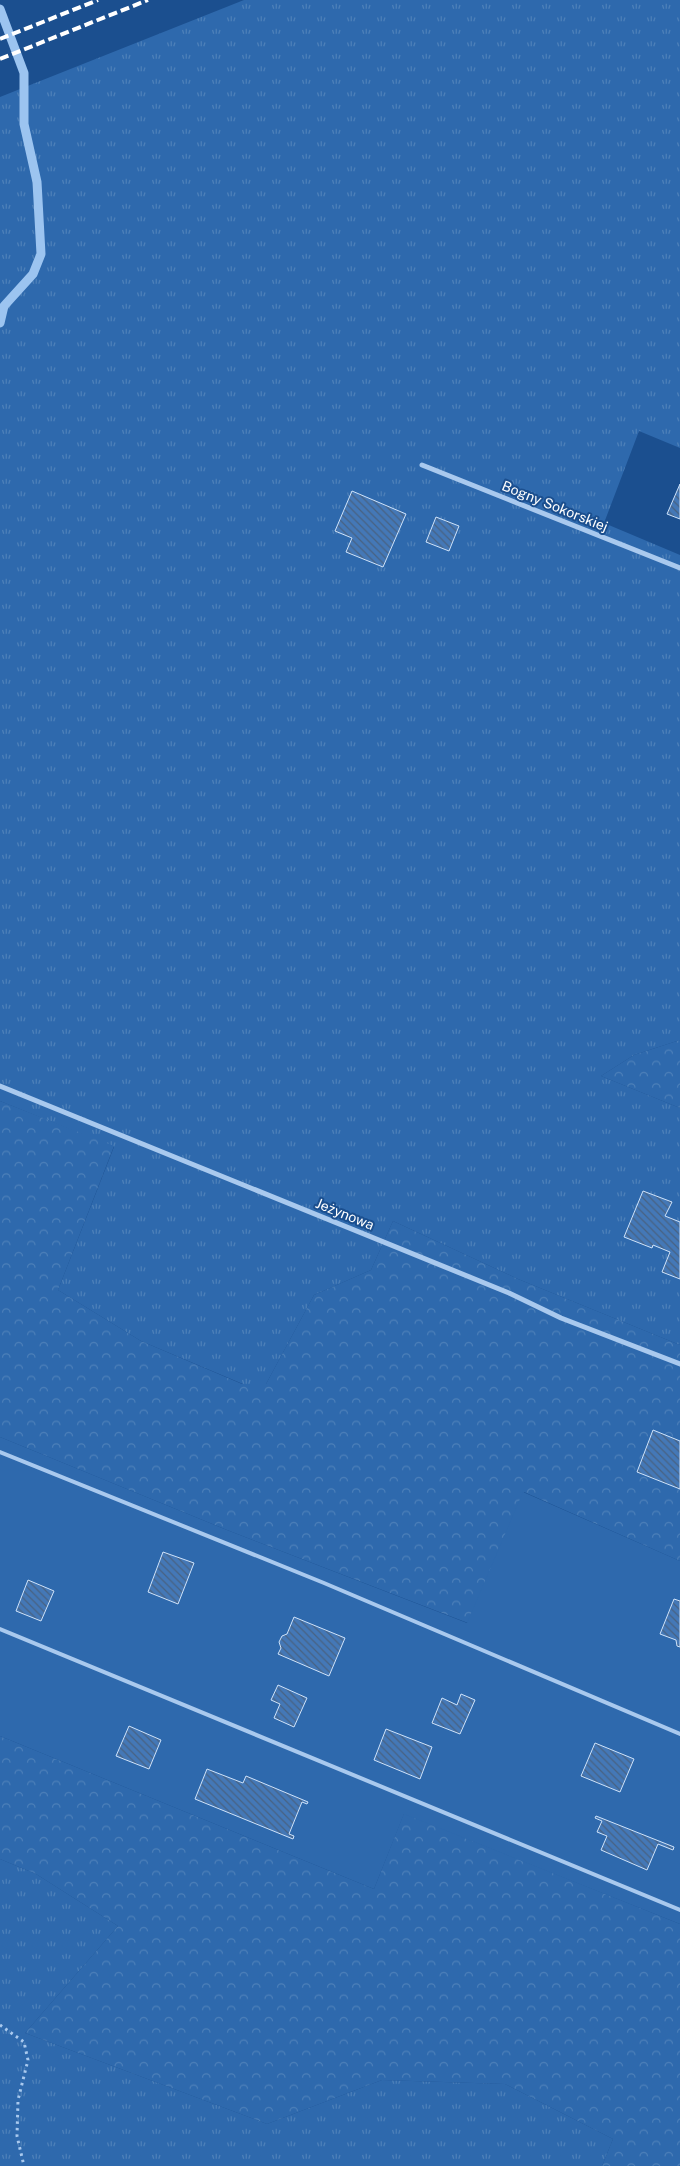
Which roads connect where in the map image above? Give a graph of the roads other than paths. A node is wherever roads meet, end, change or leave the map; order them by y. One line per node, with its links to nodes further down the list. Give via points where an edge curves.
1 (422, 465): 2 (street, Bogny Sokorskiej)
2 (680, 568)
3 (0, 1086): 4 (street, Jeżynowa)
4 (680, 1364)
5 (0, 1452): 7 (lane, via 324,1582)
6 (0, 1629): 8 (lane)
7 (680, 1734)
8 (680, 1910)

